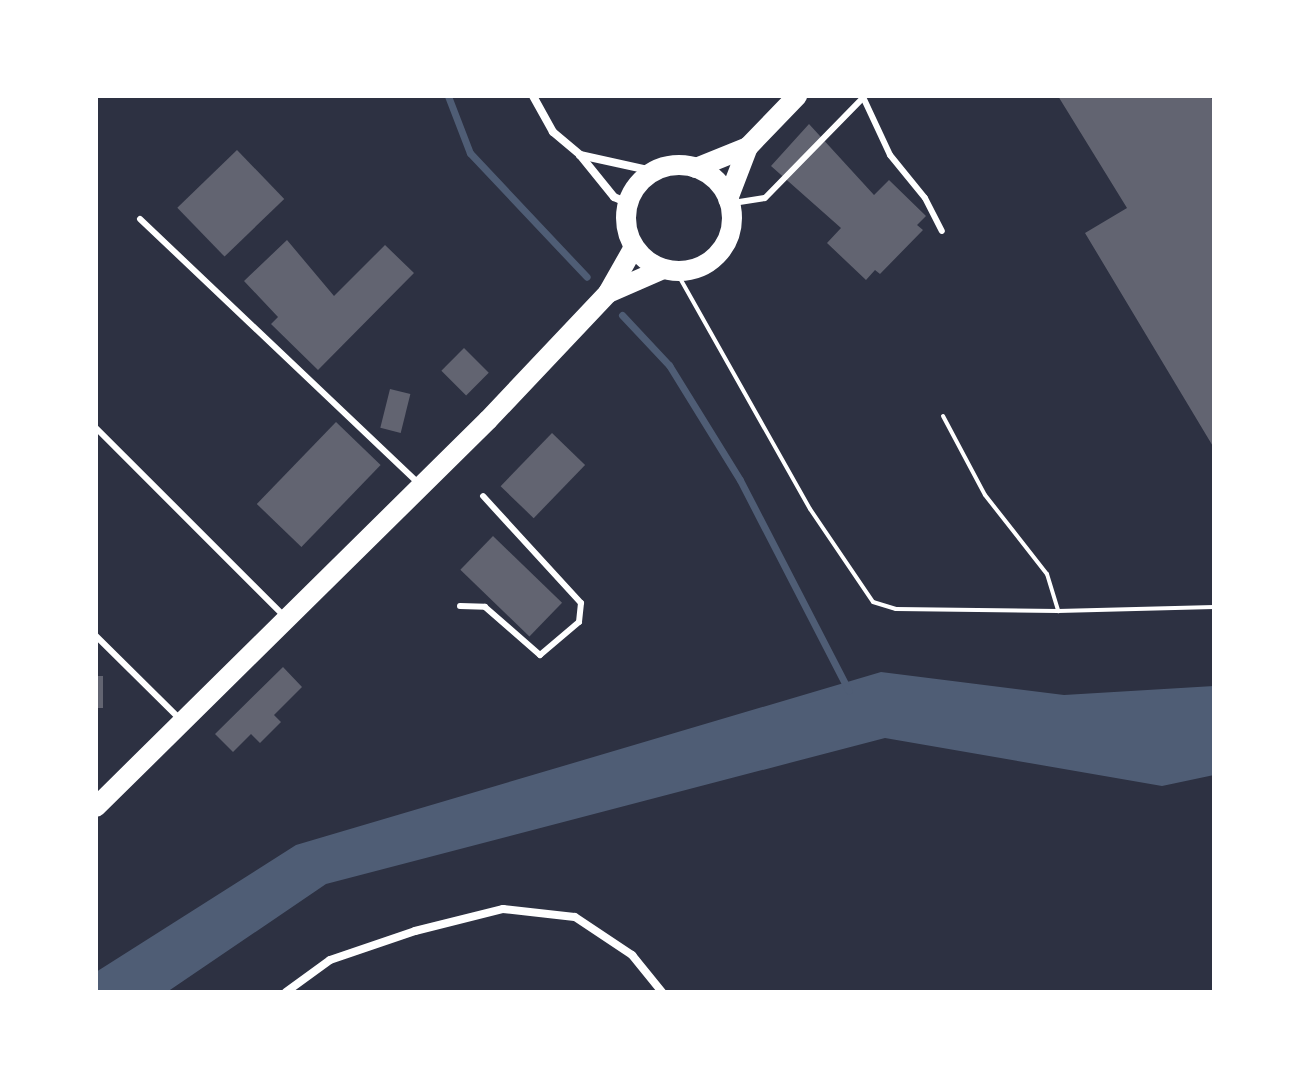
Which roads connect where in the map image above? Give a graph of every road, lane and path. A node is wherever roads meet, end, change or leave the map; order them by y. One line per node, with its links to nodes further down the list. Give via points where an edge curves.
1 (533, 96): 5 (street, via 553,132)
2 (797, 96): 4 (main road)
3 (863, 97): 8 (lane, via 765,198); 11 (lane, via 890,155 925,198)
4 (748, 147): 6 (main road); 8 (main road)
5 (580, 155): 7 (street); 9 (street, via 614,197)
6 (696, 168): 7 (main road, via 667,166); 8 (main road, via 716,179)
7 (653, 171): 9 (main road)
8 (729, 201): 13 (main road, via 729,236 720,251 693,269)
9 (628, 203): 12 (main road)
10 (140, 219): 17 (lane)
11 (942, 231)
12 (634, 247): 13 (main road); 14 (main road)
13 (670, 270): 14 (main road); 21 (path, via 810,509 873,602 896,609)
14 (608, 293): 17 (main road)
15 (943, 416): 21 (path, via 985,495 1047,574)
16 (96, 428): 22 (lane)
17 (421, 487): 22 (main road)
18 (483, 496): 19 (lane, via 581,603 579,622 540,655 485,607)
19 (460, 606)
20 (1214, 607): 21 (path)
21 (1058, 611)
22 (287, 620): 24 (main road)
23 (96, 636): 24 (lane)
24 (182, 722): 25 (main road)
25 (96, 807)
26 (286, 992): 27 (street, via 330,960 503,909 575,917 632,955)
27 (662, 992)

